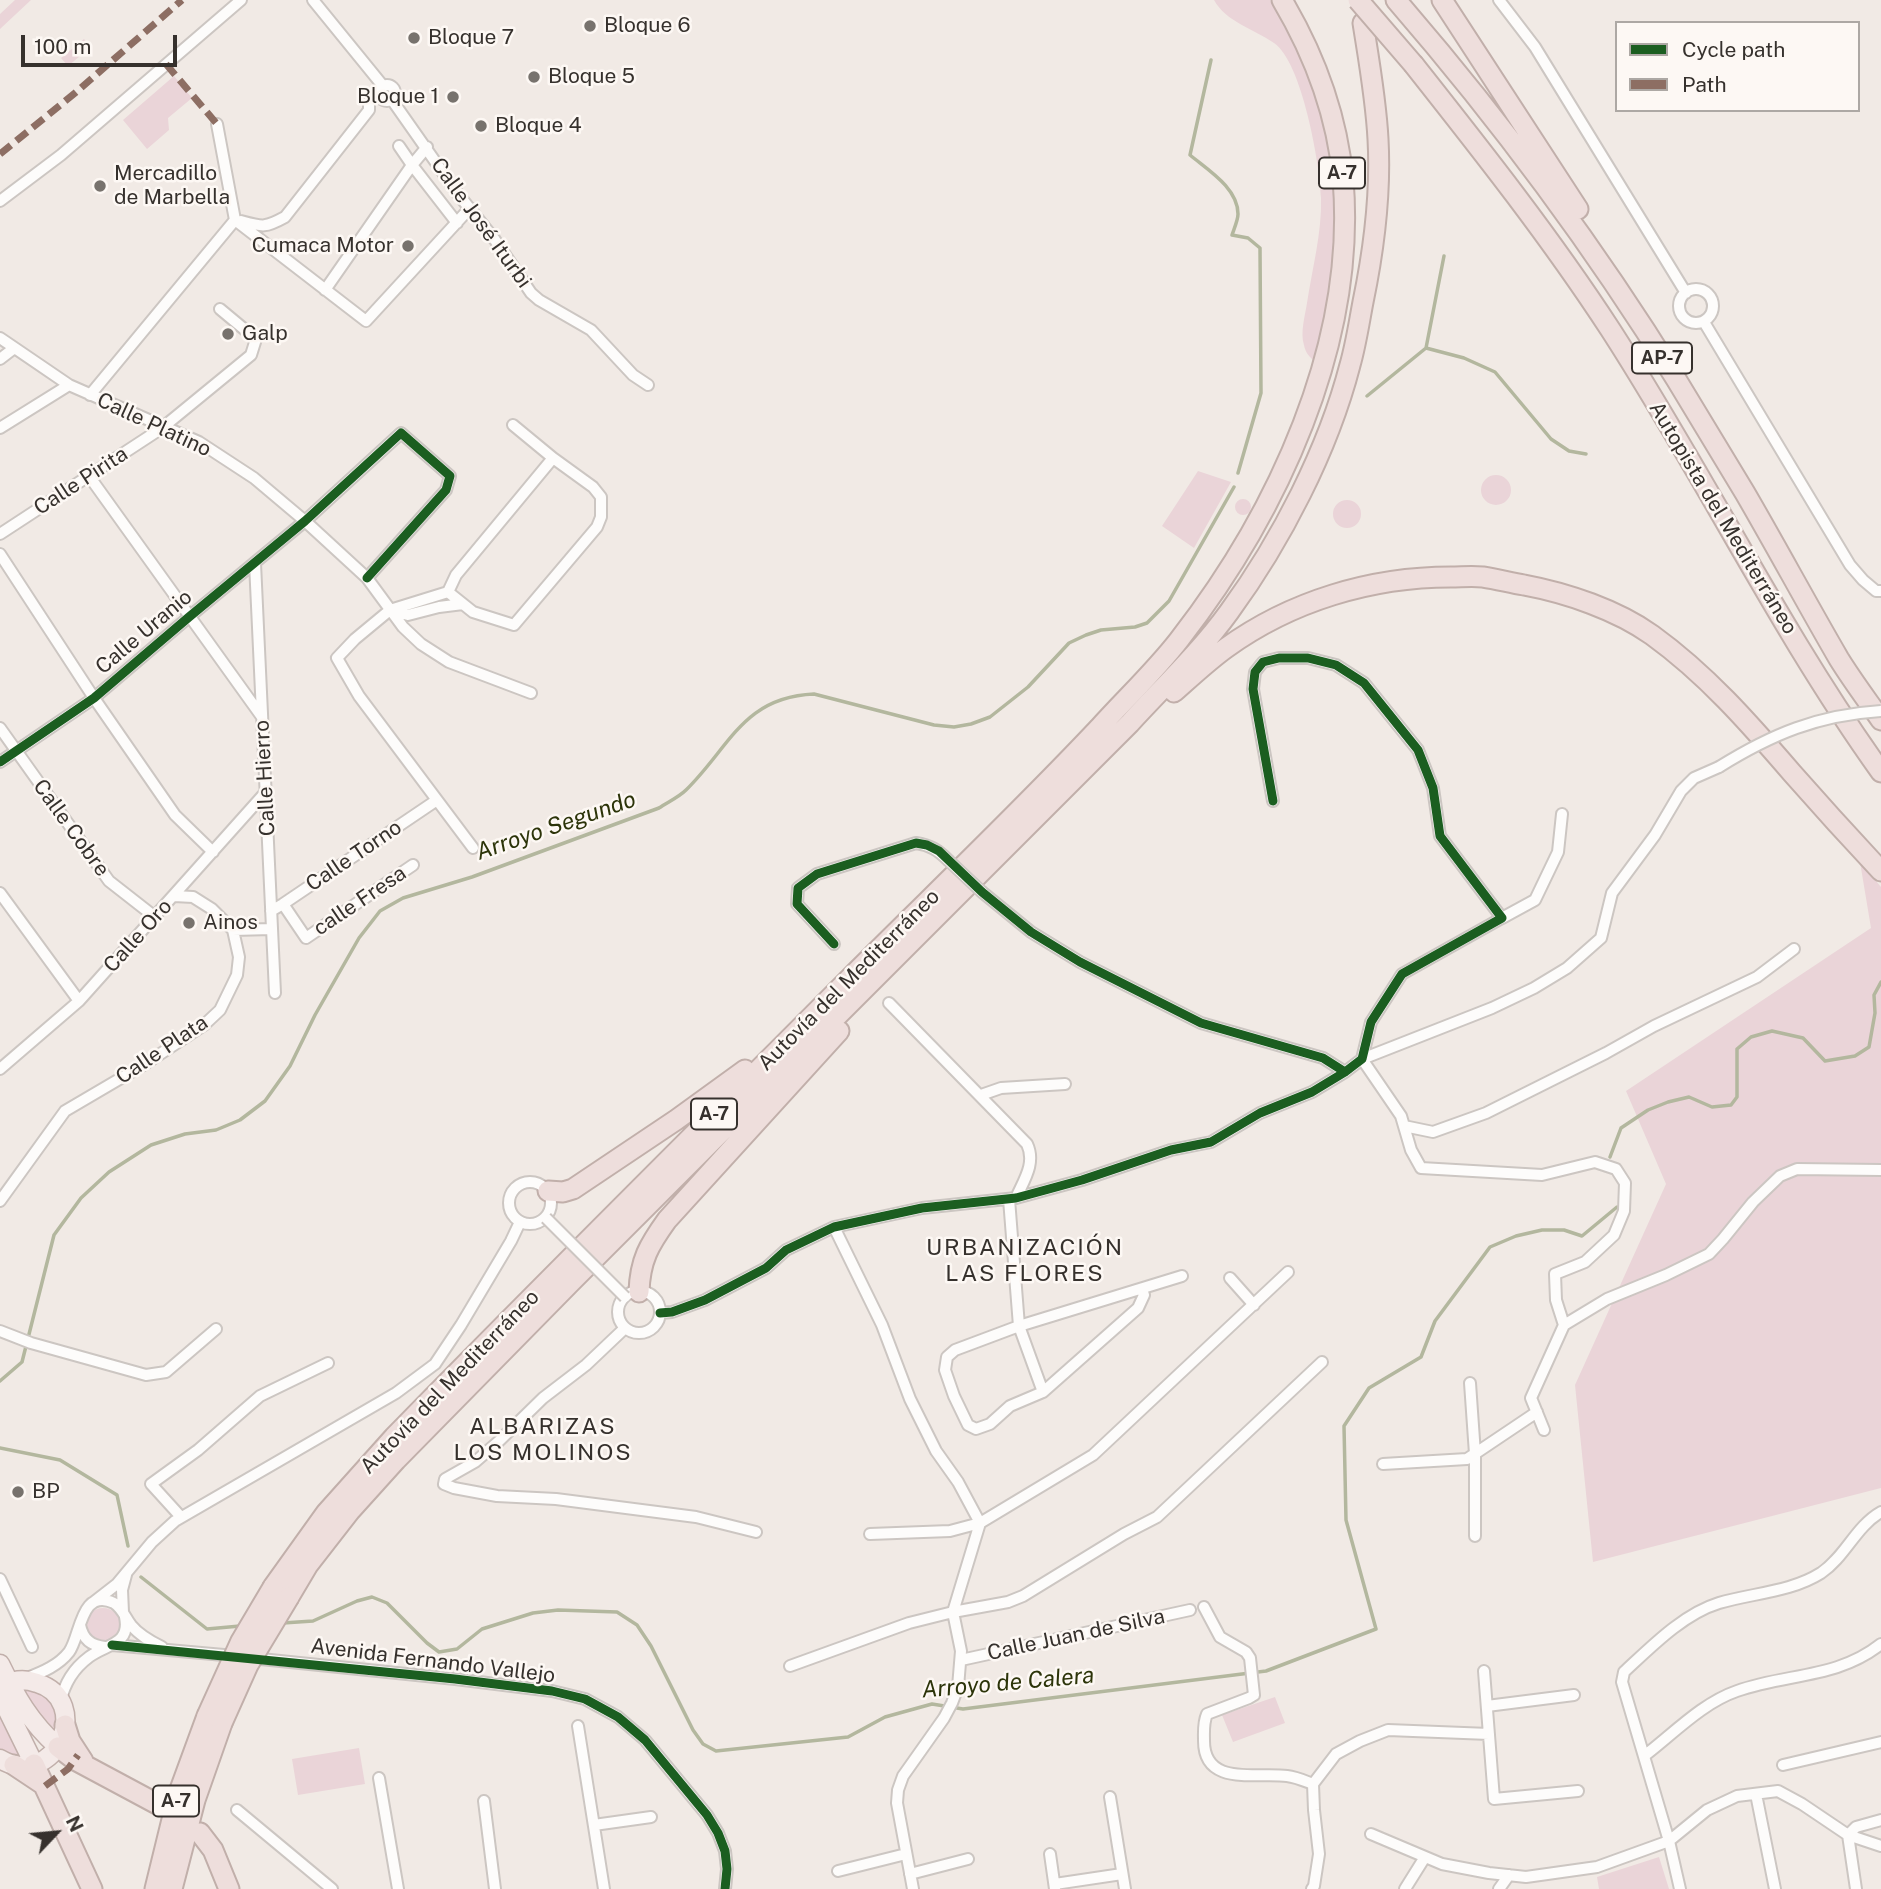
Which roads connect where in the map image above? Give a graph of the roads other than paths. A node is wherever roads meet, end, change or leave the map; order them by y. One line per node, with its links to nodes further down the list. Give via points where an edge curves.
1 (241, 0): 16 (street, via 61,155)
2 (313, 0): 9 (street)
3 (1282, 0): 75 (highway, Autovía del Mediterráneo / A-7, via 1306,45 1337,140 1344,249 1325,356 1293,447 1240,550 1168,652 1064,764)
4 (1358, 0): 55 (highway, Autopista del Mediterráneo / AP-7, bridge, via 1504,177 1610,330 1823,686)
5 (1396, 0): 35 (highway, Autopista del Mediterráneo / AP-7, via 1463,78 1602,264)
6 (1442, 0): 35 (highway, via 1662,342 1725,446)
7 (1500, 0): 21 (street, via 1535,47)
8 (1363, 23): 51 (highway, Autovía del Mediterráneo / A-7, via 1378,139 1377,203 1370,265 1340,398 1318,458 1260,567 1228,614)
9 (381, 88): 10 (street, Calle José Iturbi, via 379,96); 11 (street)
10 (389, 101): 11 (street); 14 (street, Calle José Iturbi)
11 (369, 110): 18 (street, via 285,217 261,226)
12 (217, 124): 18 (street)
13 (400, 146): 15 (street)
14 (427, 147): 15 (street); 17 (street, Calle José Iturbi)
15 (412, 165): 19 (street); 20 (street)
16 (0, 201)
17 (470, 208): 19 (street); 28 (street, Calle José Iturbi, via 533,295 591,330)
18 (235, 220): 20 (street); 29 (street)
19 (457, 223): 20 (street, via 366,321)
20 (325, 290)
21 (1686, 293): 23 (street, via 1680,301 1682,316 1695,324); 23 (street, via 1699,289 1712,300 1711,315)
22 (220, 309): 32 (street, Calle Pirita, via 256,339 251,355)
23 (1704, 321): 41 (street, via 1850,565 1869,586)
24 (0, 338): 25 (street, Calle Platino)
25 (13, 349): 26 (street); 27 (street, Calle Platino)
26 (0, 359)
27 (69, 385): 29 (street, Calle Platino); 31 (street)
28 (648, 385)
29 (90, 395): 32 (street, Calle Platino)
30 (513, 425): 33 (street)
31 (0, 428)
32 (162, 428): 34 (street, Calle Pirita); 36 (street, Calle Platino, via 199,442 254,478)
33 (553, 458): 42 (street, via 456,575); 43 (street, via 601,497 597,527 514,625 473,612)
34 (89, 476): 37 (street, Calle Pirita); 45 (street)
35 (1745, 493): 50 (highway, Autopista del Mediterráneo / AP-7, via 1841,661)
36 (305, 521): 39 (street, Calle Uranio); 40 (street, Calle Platino); 40 (street, Calle Uranio, via 401,433 450,476 446,490)
37 (0, 534)
38 (0, 554): 47 (street)
39 (255, 563): 45 (street, Calle Uranio); 49 (street, Calle Hierro)
40 (367, 578): 44 (street, Calle Platino)
41 (1881, 591)
42 (448, 592): 43 (street); 44 (street)
43 (463, 604): 44 (street, via 408,615)
44 (390, 610): 46 (street, Calle Platino, via 421,644 449,662); 57 (street, via 337,658 359,696)
45 (189, 617): 47 (street, Calle Uranio); 49 (street)
46 (531, 693)
47 (94, 698): 53 (street, Calle Uranio); 61 (street, via 175,815)
48 (1881, 711): 79 (street, bridge, via 1810,723 1749,748 1694,778 1612,893 1601,938 1567,968 1492,1008)
49 (262, 718): 56 (street, Calle Hierro)
50 (1881, 720)
51 (1130, 723): 63 (highway, via 1253,631 1346,590 1420,577 1482,577 1547,589 1613,614 1682,658 1742,715); 73 (highway, Autovía del Mediterráneo / A-7)
52 (0, 728): 53 (street, Calle Cobre)
53 (16, 752): 54 (street, Calle Uranio); 68 (street, Calle Cobre, via 109,881)
54 (0, 762)
55 (1881, 772)
56 (265, 793): 61 (street, Calle Oro); 67 (street, Calle Hierro)
57 (437, 800): 60 (street); 66 (street, Calle Torno)
58 (1273, 801): 69 (street, via 1253,689 1255,672 1263,662 1279,658 1308,657 1336,665 1364,683 1418,750 1433,788 1440,836)
59 (1562, 814): 69 (street, via 1558,852 1535,900)
60 (473, 848)
61 (213, 852): 65 (street, Calle Oro)
62 (413, 865): 66 (street, calle Fresa, via 306,938)
63 (1881, 872)
64 (0, 893): 77 (street)
65 (174, 896): 68 (street, Calle Oro); 71 (street, via 193,897)
66 (283, 904): 67 (street, Calle Torno)
67 (271, 911): 70 (street, Calle Hierro)
68 (155, 917): 77 (street, Calle Oro)
69 (1502, 918): 79 (street, via 1402,974 1371,1022)
70 (272, 929): 71 (street); 76 (street, Calle Hierro)
71 (233, 930): 88 (street, Calle Plata, via 239,957 237,975 220,1010 145,1064 65,1111)
72 (834, 944): 81 (street, bridge, via 797,904 798,888 817,874 916,843 927,845 1031,932 1080,962 1201,1023 1324,1058)
73 (904, 949): 96 (highway, via 864,1003 667,1220 650,1245); 120 (highway, Autovía del Mediterráneo / A-7, via 396,1460)
74 (1794, 949): 84 (street, via 1757,977 1486,1113 1433,1132)
75 (851, 978): 86 (highway, via 828,992 750,1066 706,1098 573,1189); 120 (highway, Autovía del Mediterráneo / A-7, via 394,1437 326,1513)
76 (275, 993)
77 (79, 1001): 80 (street, Calle Oro)
78 (889, 1003): 83 (street)
79 (1362, 1059): 81 (street); 84 (street)
80 (2, 1065)
81 (1345, 1072): 87 (street, via 1211,1142)
82 (1065, 1084): 83 (street, via 1001,1088)
83 (981, 1095): 87 (street, via 1031,1152 1031,1164)
84 (1404, 1126): 99 (street, via 1422,1168 1542,1175 1595,1162 1616,1169 1625,1183 1624,1211 1614,1235 1585,1262 1555,1274 1556,1300)
85 (1881, 1170): 99 (street, via 1797,1169 1780,1176 1709,1254 1607,1299)
86 (548, 1191): 89 (street, via 551,1208); 90 (street, via 530,1182 512,1192 509,1205)
87 (1013, 1198): 91 (street, via 922,1208); 100 (street)
88 (0, 1201)
89 (546, 1218): 90 (street, via 534,1224); 96 (street, bridge)
90 (520, 1222): 113 (street, via 435,1364 396,1393)
91 (834, 1227): 98 (street, via 786,1250 766,1268 705,1300); 114 (street, via 882,1325 910,1399)
92 (1288, 1272): 97 (street)
93 (1182, 1276): 95 (street)
94 (1230, 1278): 97 (street)
95 (1142, 1289): 100 (street); 107 (street, via 1138,1308)
96 (632, 1294): 98 (street, via 651,1296); 101 (street, via 620,1303 618,1316)
97 (1254, 1305): 114 (street, via 1093,1455)
98 (660, 1313): 101 (street, via 650,1330 637,1333)
99 (1564, 1325): 108 (street, via 1531,1398)
100 (1018, 1326): 107 (street); 107 (street, via 947,1357 945,1370 954,1396 968,1425 976,1429 990,1424 1010,1406)
101 (625, 1328): 115 (street, via 491,1449 444,1484 497,1496 696,1517)
102 (216, 1329): 103 (street, via 166,1372 146,1375)
103 (0, 1331)
104 (1322, 1362): 124 (street, via 1157,1517 1023,1596)
105 (328, 1363): 113 (street, via 260,1396 151,1484)
106 (1470, 1383): 110 (street)
107 (1043, 1392)
108 (1537, 1412): 109 (street); 110 (street)
109 (1544, 1430)
110 (1475, 1454): 111 (street, via 1467,1459); 117 (street)
111 (1383, 1464)
112 (1881, 1512): 145 (street, via 1824,1571 1803,1582 1717,1604 1677,1625 1624,1672 1622,1682)
113 (181, 1517): 118 (street, via 152,1542)
114 (980, 1523): 116 (street, via 950,1531); 124 (street)
115 (756, 1532)
116 (870, 1534)
117 (1475, 1536)
118 (128, 1572): 121 (street); 125 (street, via 122,1590)
119 (0, 1579): 129 (street)
120 (281, 1592): 139 (highway, Autovía del Mediterráneo / A-7, bridge, via 241,1641)
121 (90, 1605): 125 (street, via 105,1601 118,1606); 126 (street)
122 (1204, 1607): 150 (street, via 1220,1637 1250,1658 1254,1689 1249,1698 1207,1714 1204,1751 1208,1761 1226,1773 1286,1775)
123 (1190, 1610): 131 (street, Calle Juan de Silva)
124 (953, 1612): 131 (street); 133 (street)
125 (124, 1615): 128 (street, via 126,1629 119,1641); 130 (street, Avenida Fernando Vallejo, via 144,1637)
126 (80, 1625): 128 (street, via 91,1644); 135 (street, via 70,1651 55,1665)
127 (1881, 1645): 145 (street, via 1840,1667 1726,1696)
128 (109, 1646): 130 (street, Avenida Fernando Vallejo); 137 (street, via 75,1669)
129 (32, 1647)
130 (173, 1650): 182 (street, Avenida Fernando Vallejo, via 455,1679 585,1699 618,1717 645,1740 707,1815 725,1852)
131 (961, 1660): 165 (street, via 954,1698 898,1790)
132 (0, 1663): 135 (main road)
133 (790, 1666)
134 (1484, 1671): 138 (street)
135 (8, 1686): 137 (main road, via 43,1685); 144 (main road); 146 (main road)
136 (1574, 1695): 138 (street)
137 (60, 1702): 140 (main road)
138 (1487, 1706): 142 (street)
139 (215, 1720): 175 (highway, Autovía del Mediterráneo / A-7, via 178,1795); 176 (highway, Autovía del Mediterráneo / A-7)
140 (65, 1725): 144 (main road); 148 (highway, via 78,1755)
141 (578, 1726): 159 (street)
142 (1489, 1734): 150 (street, via 1388,1730 1336,1755); 151 (street, via 1494,1799)
143 (1881, 1742): 147 (street)
144 (58, 1747): 146 (main road, via 47,1758); 148 (highway)
145 (1644, 1756): 163 (street)
146 (16, 1762): 174 (highway, via 45,1786)
147 (1783, 1765)
148 (89, 1767): 155 (highway)
149 (379, 1778): 179 (street)
150 (1313, 1784): 185 (street, via 1319,1854)
151 (1578, 1791)
152 (1756, 1794): 162 (street, via 1778,1791); 163 (street, via 1737,1796 1707,1810); 189 (street)
153 (1110, 1797): 171 (street)
154 (484, 1801): 180 (street)
155 (159, 1805)
156 (237, 1810): 178 (street)
157 (651, 1817): 159 (street)
158 (1881, 1820): 162 (street, via 1856,1827)
159 (594, 1825): 181 (street)
160 (200, 1833): 177 (highway, via 213,1850)
161 (1371, 1834): 167 (street)
162 (1848, 1835): 164 (street); 190 (street)
163 (1669, 1842): 172 (street, via 1597,1867 1526,1877); 188 (street)
164 (1881, 1846)
165 (906, 1854): 169 (street); 170 (street)
166 (1050, 1854): 173 (street)
167 (1425, 1857): 172 (street); 186 (street)
168 (968, 1859): 170 (street)
169 (838, 1871)
170 (910, 1874): 183 (street)
171 (1122, 1874): 173 (street); 184 (street)
172 (1509, 1875): 187 (street)
173 (1055, 1886)
174 (92, 1889)
175 (155, 1889)
176 (172, 1889)
177 (229, 1889)
178 (332, 1889)
179 (398, 1889)
180 (495, 1889)
181 (604, 1889)
182 (725, 1889)
183 (913, 1889)
184 (1125, 1889)
185 (1312, 1889)
186 (1405, 1889)
187 (1499, 1889)
188 (1680, 1889)
189 (1775, 1889)
190 (1856, 1889)

